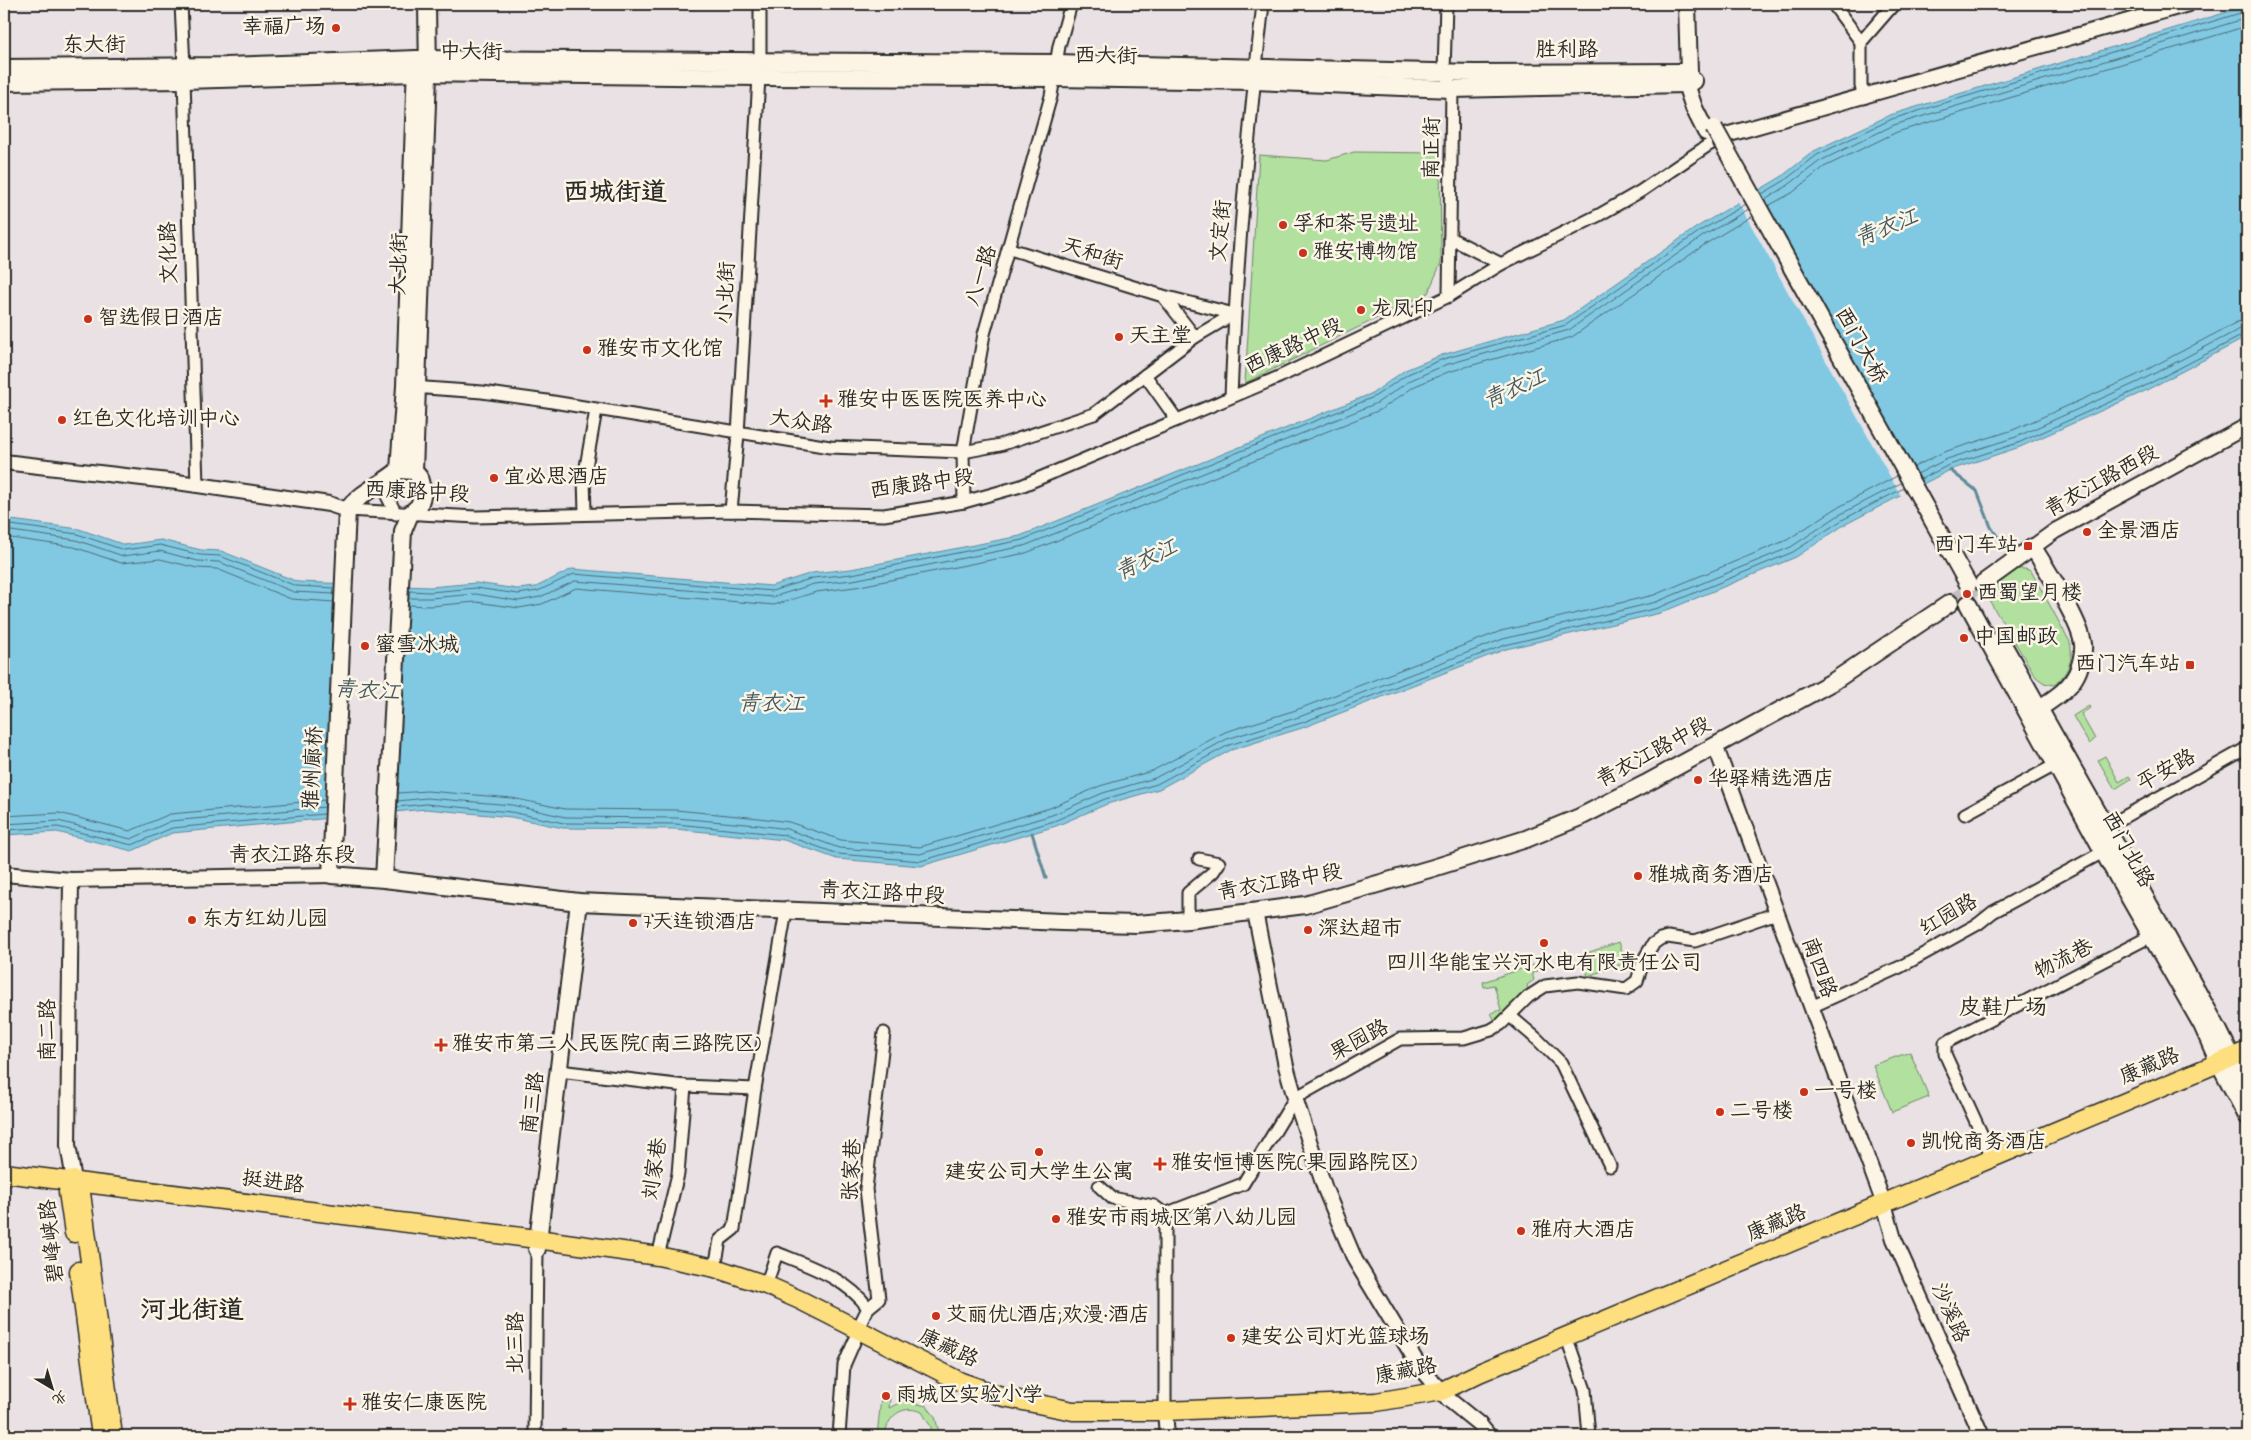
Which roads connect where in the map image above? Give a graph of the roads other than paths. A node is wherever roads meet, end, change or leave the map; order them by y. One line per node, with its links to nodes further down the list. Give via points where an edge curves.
1 (181, 4): 18 (street, 文化路)
2 (416, 4): 14 (main road)
3 (427, 4): 14 (main road)
4 (760, 4): 13 (street, 小北街)
5 (1071, 4): 16 (street, 八一路)
6 (1263, 4): 19 (street, 文定街)
7 (1446, 4): 17 (street, 南正街)
8 (1688, 4): 21 (main road, 西门大桥)
9 (1833, 4): 12 (street)
10 (1894, 4): 12 (street)
11 (2188, 4): 24 (street)
12 (1861, 42): 24 (street, via 1860,86)
13 (760, 60): 14 (main road, 西大街); 16 (main road, 西大街); 20 (street, 小北街)
14 (421, 66): 18 (main road, 中大街); 20 (main road, 中大街); 34 (main road, 大北街)
15 (4, 68): 18 (main road, 东大街)
16 (1054, 70): 19 (main road, 西大街); 20 (main road, 西大街); 27 (street, 八一路, via 1051,96)
17 (1444, 72): 19 (main road, 西大街); 21 (main road, 胜利路); 23 (street, 南正街)
18 (184, 74): 22 (main road, 东大街); 43 (street, 文化路)
19 (1255, 74): 23 (main road, 西大街); 31 (street, 文定街)
20 (758, 77): 39 (street, 小北街)
21 (1690, 79): 23 (main road, 胜利路); 25 (main road, 西门大桥, via 1694,108)
22 (4, 82)
23 (1452, 89): 26 (street, 南正街)
24 (1864, 98): 25 (street)
25 (1713, 135): 28 (street, 西康路中段, via 1641,191); 50 (main road, 西门大桥)
26 (1450, 238): 28 (street); 30 (street, 南正街)
27 (1010, 249): 29 (street, 天和街); 40 (street, 八一路, via 984,334)
28 (1501, 264): 30 (street, 西康路中段)
29 (1163, 296): 31 (street, 天和街); 32 (street)
30 (1449, 296): 35 (street, 西康路中段)
31 (1234, 314): 32 (street, 大众路); 35 (street, 文定街)
32 (1195, 337): 33 (street, 大众路)
33 (1145, 375): 37 (street); 40 (street, 大众路, via 1094,414 1000,445)
34 (411, 387): 36 (street, 大众路, via 482,392); 42 (main road, 大北街)
35 (1231, 398): 37 (street, 西康路中段)
36 (596, 410): 39 (street, 大众路); 47 (street, via 584,478)
37 (1177, 420): 44 (street, 西康路中段, via 1021,486)
38 (2247, 426): 49 (street, 青衣江路西段, via 2055,531)
39 (738, 434): 40 (street, 大众路, via 830,447); 46 (street, 小北街)
40 (963, 452): 44 (street, 八一路)
41 (4, 462): 43 (street, 西康路中段)
42 (400, 473): 45 (main road, via 358,496); 48 (street, via 387,496); 48 (main road, via 419,477 424,493 419,506)
43 (197, 485): 45 (street, 西康路中段, via 329,504)
44 (964, 502): 46 (street, 西康路中段, via 884,515)
45 (347, 510): 48 (street, 西康路中段); 60 (main road, 雅州廊桥)
46 (731, 510): 47 (street, 西康路中段)
47 (585, 513): 48 (street, 西康路中段, via 476,517)
48 (403, 514): 61 (main road)
49 (2033, 547): 50 (main road, 青衣江路西段); 52 (main road, via 2075,622 2083,643 2076,677)
50 (1970, 586)
51 (1950, 603): 53 (main road, 青衣江路中段, via 1834,681)
52 (2040, 708): 55 (main road, 西门北路, via 1972,602); 57 (main road, 西门北路)
53 (1715, 745): 66 (main road, 青衣江路中段, via 1580,817 1526,838 1325,900); 67 (street, 南四路)
54 (2247, 748): 57 (street, 平安路)
55 (2058, 764): 56 (street); 58 (main road, 西门北路)
56 (1965, 814)
57 (2106, 826): 73 (main road, 西门北路)
58 (2103, 852): 69 (main road, 西门北路); 70 (street, 红园路, via 1900,967)
59 (1199, 859): 68 (street, via 1219,863 1188,893)
60 (331, 868): 61 (main road, 青衣江路东段); 63 (street, 青衣江路东段)
61 (384, 871): 64 (main road, 青衣江路东段)
62 (4, 874): 63 (street, 青衣江路东段)
63 (71, 880): 85 (street, 南二路, via 68,1145)
64 (579, 902): 65 (main road, 青衣江路中段); 74 (main road, 南三路)
65 (786, 911): 68 (main road, 青衣江路中段, via 1136,924); 77 (street)
66 (1255, 912): 68 (main road, 青衣江路中段); 78 (street)
67 (1777, 913): 70 (street, 南四路); 71 (street, 果园路, via 1695,941 1660,939 1644,959 1637,981 1626,989 1578,982 1545,986 1528,997)
68 (1188, 920)
69 (2151, 936): 73 (main road, 西门北路, via 2202,1025); 80 (street, 物流巷, via 1943,1041 1945,1054)
70 (1811, 1007): 86 (street, 南四路)
71 (1510, 1016): 78 (street, 果园路, via 1491,1030 1464,1038 1400,1039); 81 (street, via 1561,1063)
72 (884, 1033): 92 (street, 张家巷, via 866,1189 880,1292 879,1299)
73 (2234, 1062): 76 (main road, 西门北路); 79 (main road, 西门北路); 80 (main road, 康藏路); 86 (main road, 康藏路)
74 (559, 1071): 75 (street); 88 (main road, 南三路)
75 (685, 1086): 77 (street); 89 (street, 刘家巷, via 678,1174)
76 (2247, 1088)
77 (755, 1089): 90 (street, via 734,1229 720,1240)
78 (1295, 1098): 87 (street, 果园路, via 1243,1184); 95 (street, via 1325,1189 1355,1260 1419,1366)
79 (2247, 1116)
80 (1992, 1156): 86 (main road, 康藏路)
81 (1610, 1166)
82 (4, 1173): 85 (main road, 挺进路)
83 (4, 1184): 85 (main road, 挺进路)
84 (1099, 1186): 87 (street, via 1112,1198 1154,1206)
85 (74, 1188): 88 (main road, 挺进路); 97 (main road, 碧峰峡路); 98 (main road, 碧峰峡路)
86 (1885, 1209): 94 (main road, 康藏路); 95 (main road, 康藏路, via 1495,1366); 103 (street, 沙溪路, via 1894,1240)
87 (1165, 1214): 96 (street)
88 (537, 1244): 89 (main road, 康藏路); 93 (main road, 康藏路, via 675,1269 721,1281); 99 (street, 北三路)
89 (658, 1256): 90 (main road, 康藏路)
90 (715, 1268): 91 (main road, 康藏路)
91 (766, 1285): 92 (street, via 777,1253 840,1281 861,1296); 93 (main road, 康藏路)
92 (868, 1308): 93 (street, 张家巷)
93 (856, 1336): 96 (main road, 康藏路, via 961,1382 1004,1397 1073,1411); 100 (street, 张家巷, via 844,1365)
94 (1570, 1347): 95 (main road, 康藏路); 102 (street, via 1585,1390)
95 (1445, 1395): 96 (main road, 康藏路); 101 (street)
96 (1166, 1422)
97 (101, 1436)
98 (113, 1436)
99 (536, 1436)
100 (840, 1436)
101 (1489, 1436)
102 (1589, 1436)
103 (1982, 1436)

